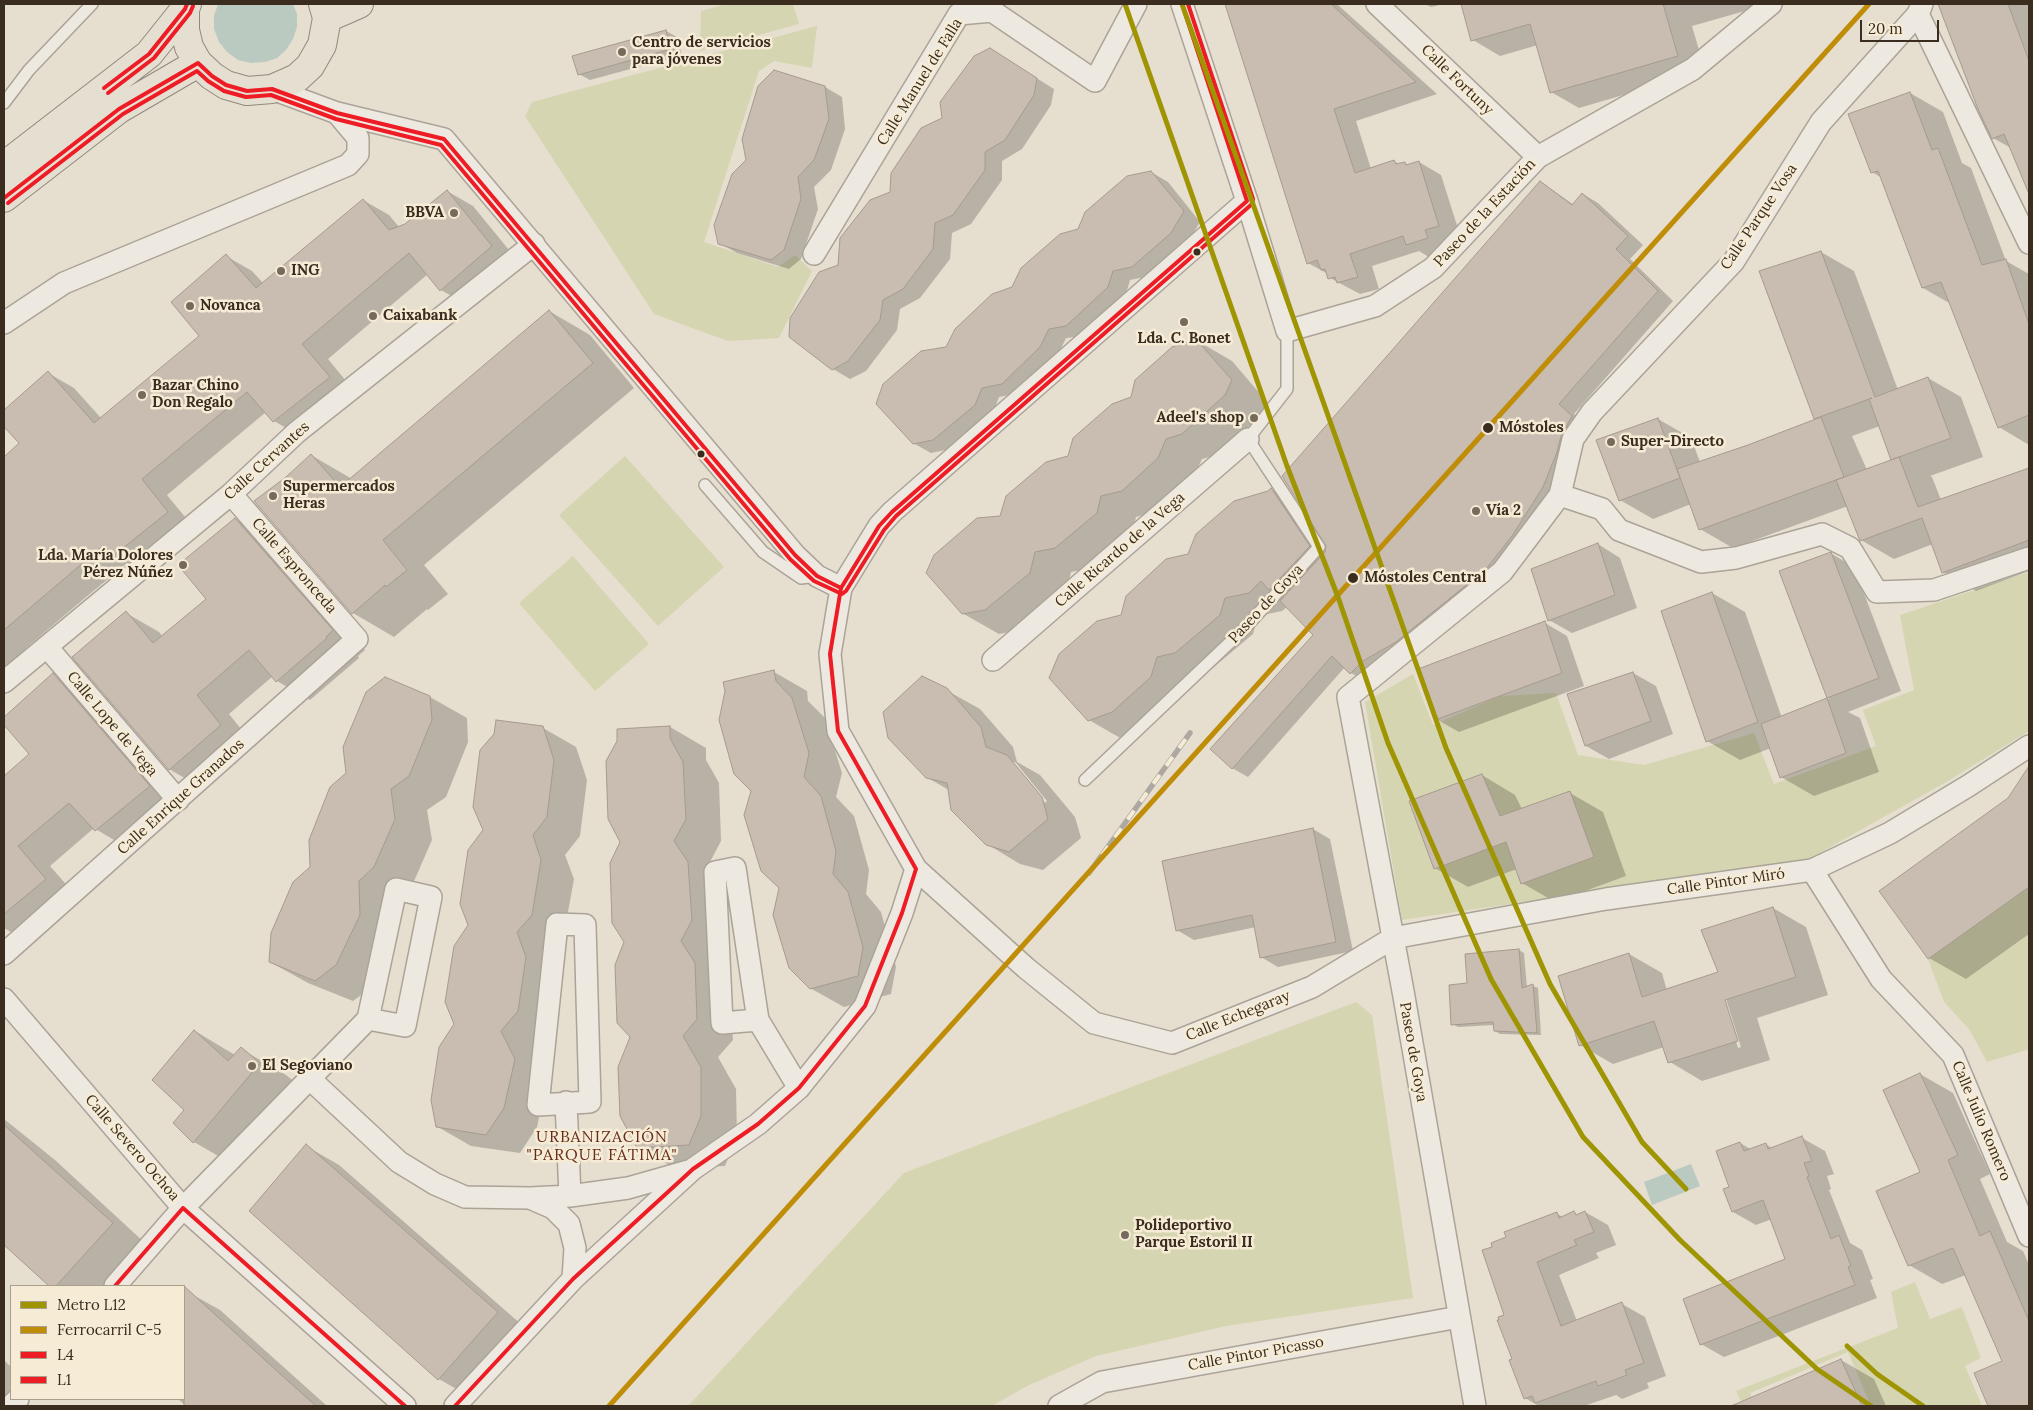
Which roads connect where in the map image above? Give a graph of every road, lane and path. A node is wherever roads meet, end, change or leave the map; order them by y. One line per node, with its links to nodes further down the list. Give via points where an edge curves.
1 (92, 4): 12 (lane, via 29,70)
2 (358, 4): 9 (main road)
3 (1136, 4): 20 (street, Calle Manuel de Falla, via 1095,81 992,11 959,14)
4 (1182, 4): 17 (street)
5 (1377, 4): 14 (street, Calle Fortuny)
6 (1771, 4): 14 (street, Paseo de la Estación, via 1694,69)
7 (186, 6): 10 (main road, via 185,30 189,48); 15 (main road, via 149,54)
8 (1920, 9): 18 (street, Calle Parque Vosa); 26 (street, Calle Parque Vosa, via 1821,122 1734,261 1592,412 1573,439)
9 (325, 11): 11 (main road, via 322,45 310,66 297,78)
10 (198, 63): 11 (main road, via 226,85 247,91); 16 (main road, via 119,109)
11 (272, 89): 13 (street)
12 (4, 103)
13 (337, 113): 19 (street, via 444,139); 21 (street, via 358,138 358,154 348,165 64,283)
14 (1538, 157): 22 (street, Paseo de la Estación, via 1434,268 1375,306)
15 (4, 166)
16 (4, 198)
17 (1247, 201): 22 (street); 29 (street, Calle Echegaray, via 892,512 879,526)
18 (2029, 243)
19 (534, 244): 25 (street, Calle Cervantes, via 297,432); 28 (street, via 789,548)
20 (814, 254)
21 (4, 323)
22 (1287, 331): 23 (lane, via 1287,389)
23 (1248, 439): 32 (street, Calle Ricardo de la Vega); 36 (lane, Paseo de Goya, via 1319,547 1244,630)
24 (705, 485): 28 (lane, via 764,552 801,578)
25 (230, 494): 30 (street, Calle Espronceda); 31 (street, Calle Cervantes)
26 (1560, 495): 27 (street, via 1602,509 1619,530 1701,562 1736,558 1822,534 1850,548 1877,592 1934,590); 34 (street, Calle Parque Vosa, via 1502,572)
27 (2029, 558)
28 (817, 576): 29 (street)
29 (840, 588): 38 (street, Calle Echegaray, via 830,654 838,731)
30 (357, 638): 37 (street, Calle Enrique Granados)
31 (47, 647): 33 (street, Calle Cervantes); 37 (street, Calle Lope de Vega)
32 (993, 660)
33 (4, 682)
34 (1348, 697): 40 (street, Paseo de Goya)
35 (2029, 746): 39 (street, Calle Pintor Miró, via 1890,834)
36 (1085, 780)
37 (178, 800): 41 (street, Calle Enrique Granados)
38 (916, 869): 40 (street, Calle Echegaray, via 1026,968 1094,1023 1172,1043 1312,987); 46 (street, via 865,1006)
39 (1812, 870): 40 (street, Calle Pintor Miró, via 1606,899); 52 (street, Calle Julio Romero, via 1880,979 1953,1055)
40 (1393, 938): 55 (street, Paseo de Goya)
41 (4, 954)
42 (4, 999): 51 (street, Calle Severo Ochoa)
43 (368, 1019): 43 (street, via 405,1026 431,897 396,889); 45 (street)
44 (758, 1020): 44 (street, via 735,868 715,872 722,1023); 46 (street)
45 (310, 1079): 50 (street, via 399,1162 435,1184 465,1198); 51 (street)
46 (799, 1088): 48 (street, via 758,1124)
47 (566, 1102): 47 (street, via 590,1102 585,925 557,924 538,1105); 49 (street)
48 (694, 1169): 49 (street, via 628,1188); 53 (street)
49 (570, 1196): 50 (street)
50 (530, 1198): 53 (street, via 553,1208 569,1224 576,1248)
51 (183, 1208): 54 (street); 56 (street, Calle Severo Ochoa)
52 (2029, 1236)
53 (573, 1279): 57 (street)
54 (116, 1285)
55 (1459, 1317): 58 (street, Calle Pintor Picasso, via 1102,1382); 59 (street, Paseo de Goya)
56 (405, 1406)
57 (455, 1406)
58 (1058, 1406)
59 (1475, 1406)

